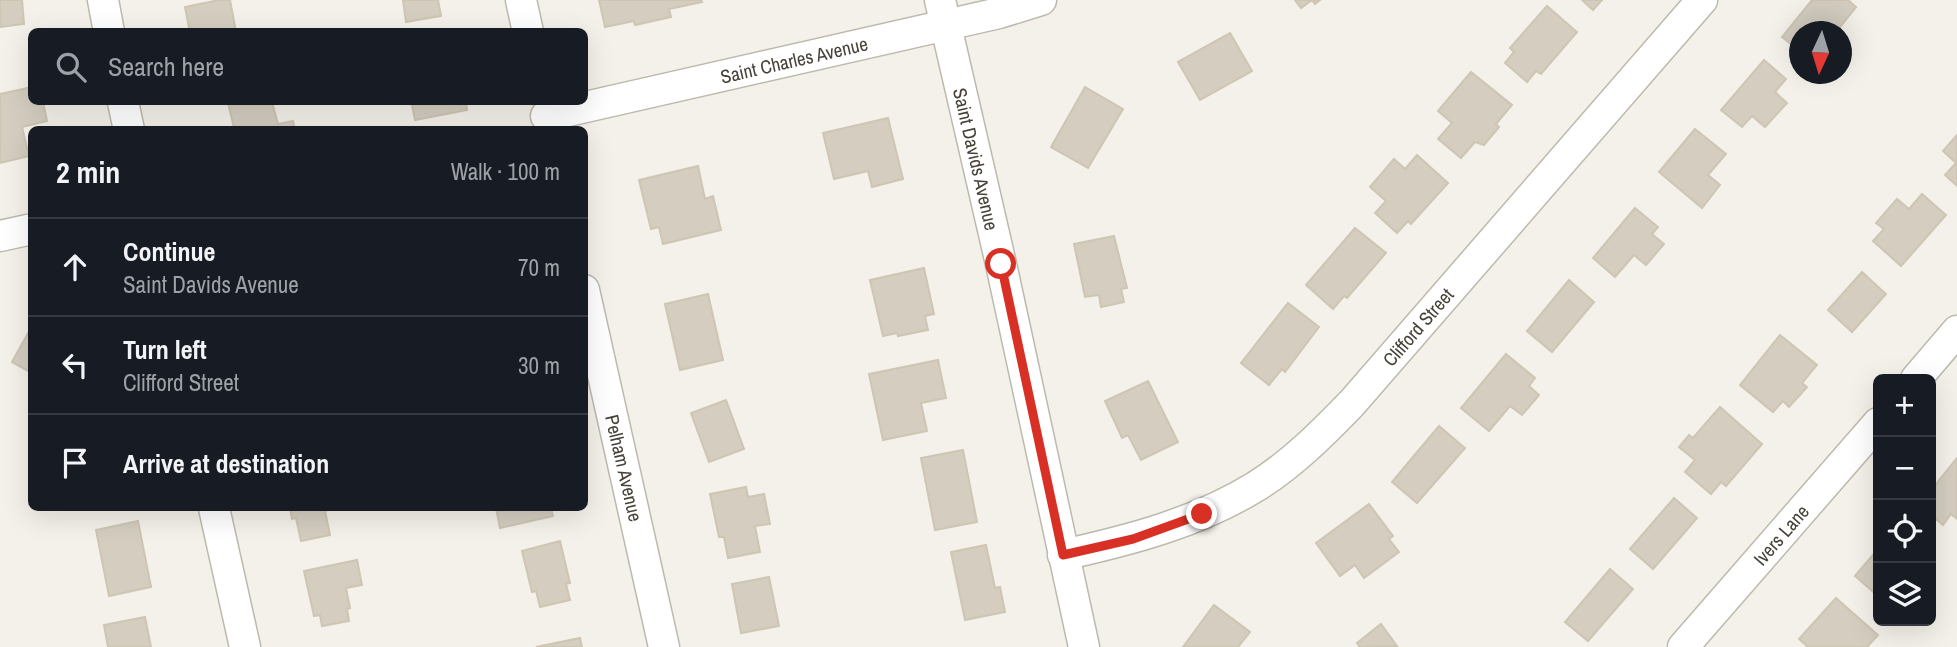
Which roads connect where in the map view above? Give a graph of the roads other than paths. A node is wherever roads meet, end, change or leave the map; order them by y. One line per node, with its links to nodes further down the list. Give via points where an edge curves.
1 (103, 0): 6 (street)
2 (521, 0): 7 (street)
3 (1041, 0): 5 (street, Saint Charles Avenue)
4 (1702, 0): 18 (street, Clifford Street, via 1352,403 1296,457 1255,487 1202,514 1133,539)
5 (943, 13): 9 (street, Saint Charles Avenue); 18 (street, Saint Davids Avenue)
6 (108, 28)
7 (527, 28)
8 (124, 105): 10 (street)
9 (546, 116)
10 (128, 126)
11 (28, 230): 12 (street)
12 (0, 236)
13 (588, 307): 20 (street, Pelham Avenue)
14 (1957, 331): 15 (street)
15 (1920, 374)
16 (1873, 429): 22 (street, Ivers Lane)
17 (215, 511): 19 (street)
18 (1063, 555): 21 (street, Saint Davids Avenue)
19 (245, 647)
20 (664, 647)
21 (1084, 647)
22 (1683, 647)

